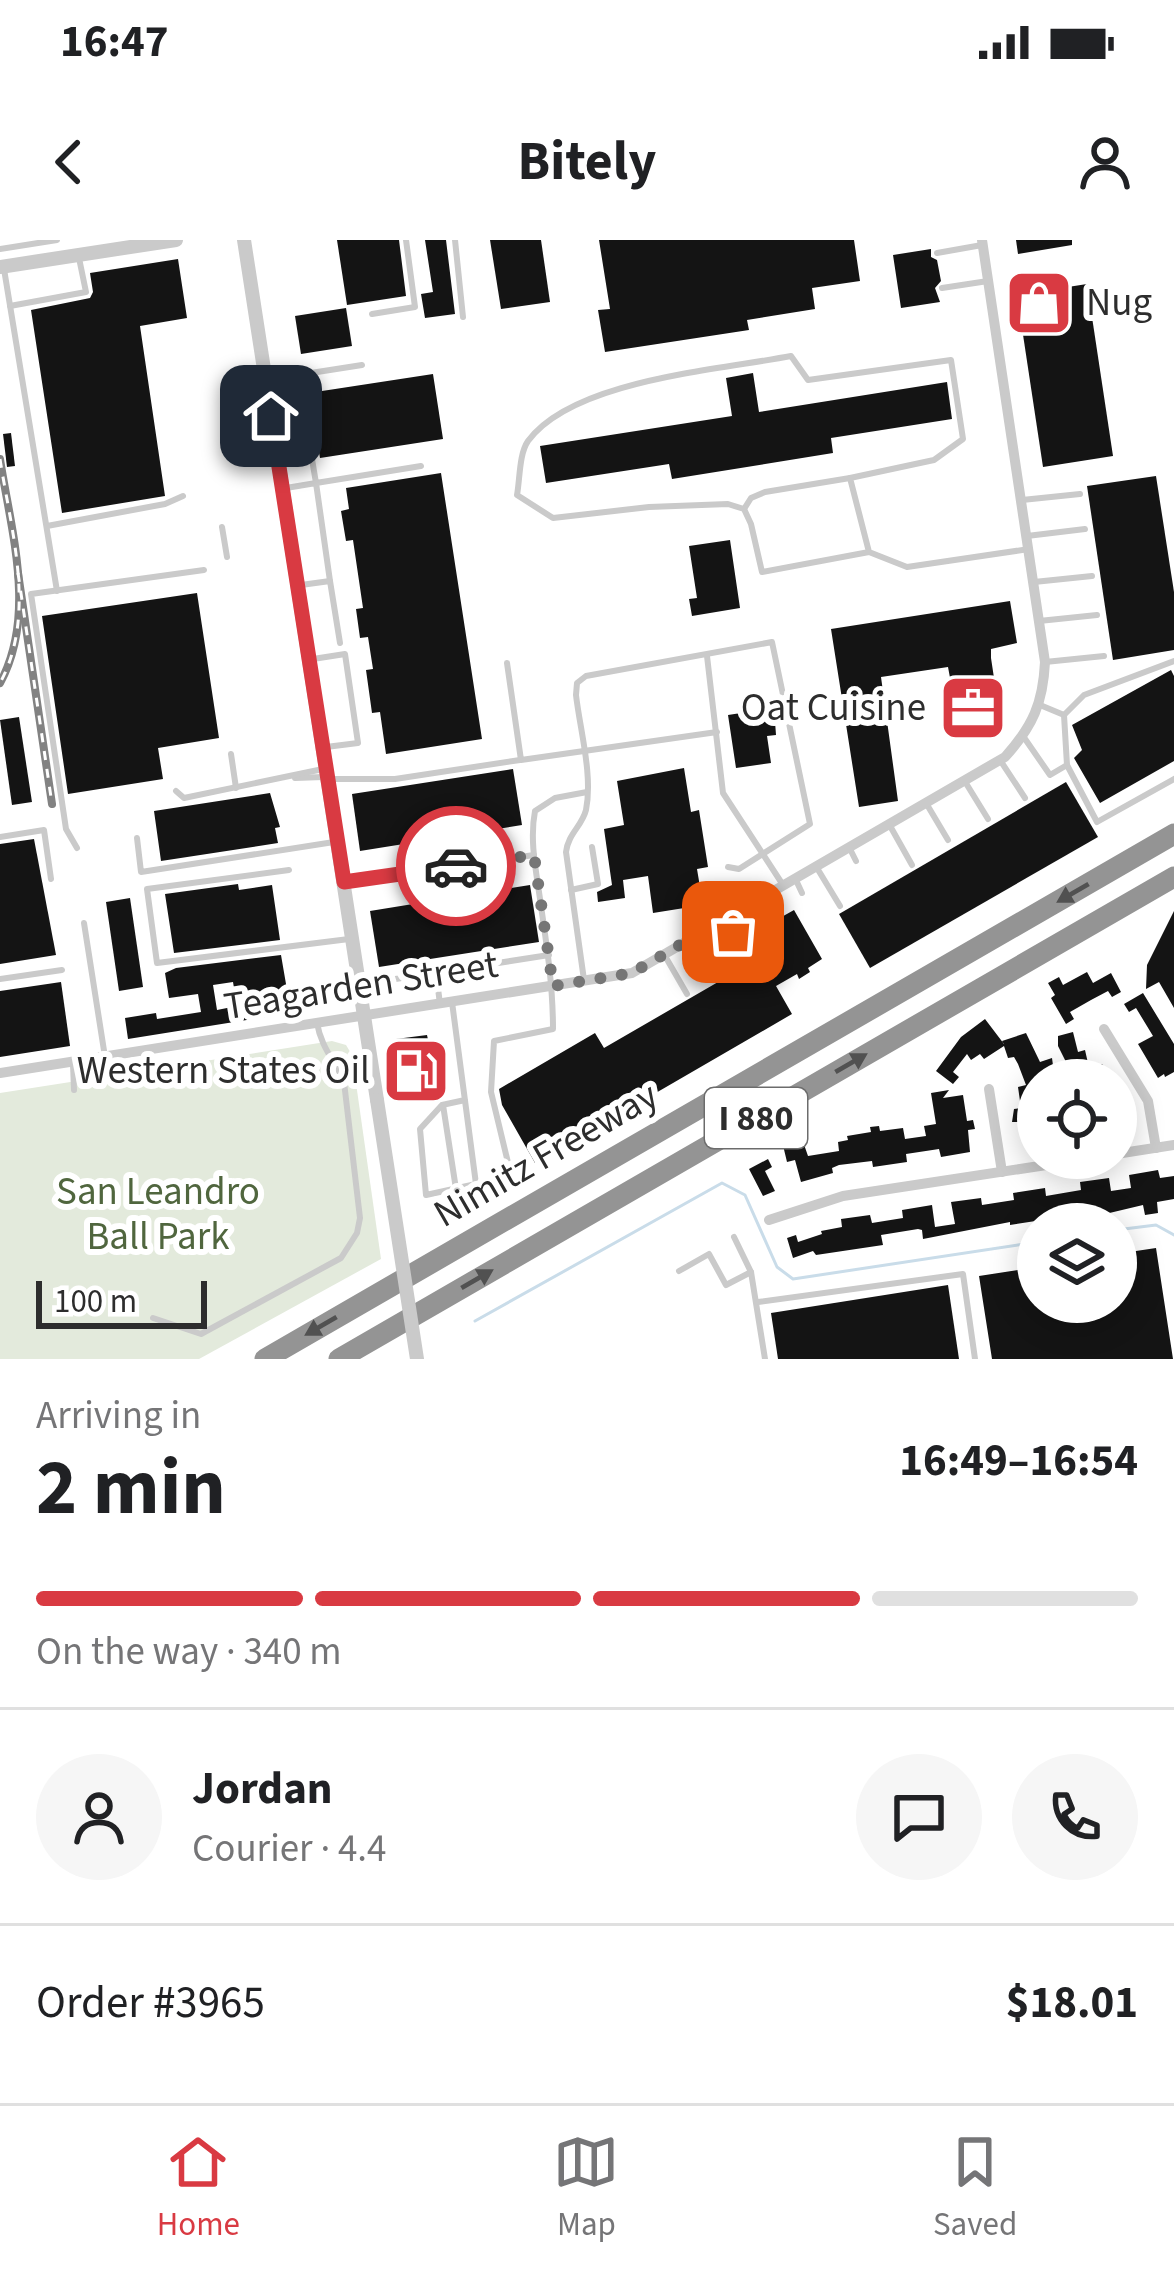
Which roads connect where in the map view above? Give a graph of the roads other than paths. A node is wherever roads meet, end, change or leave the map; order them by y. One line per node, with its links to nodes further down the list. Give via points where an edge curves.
1 (57, 240): 7 (lane)
2 (176, 240): 8 (street)
3 (244, 240): 18 (street)
4 (406, 240): 14 (lane, via 415,307)
5 (455, 240): 15 (lane)
6 (982, 242): 9 (lane); 11 (street, Teagarden Street)
7 (0, 249)
8 (86, 249): 10 (street); 13 (lane, via 86,292)
9 (938, 253)
10 (2, 266): 13 (lane)
11 (988, 281): 12 (lane); 25 (street, Teagarden Street)
12 (942, 288)
13 (10, 306): 27 (lane)
14 (373, 314)
15 (463, 317)
16 (362, 365): 17 (lane, via 298,375)
17 (303, 412): 18 (lane); 21 (lane)
18 (271, 416): 22 (street)
19 (421, 466): 21 (lane)
20 (850, 478): 26 (lane, via 765,492); 26 (lane, via 934,460 963,439 951,360 808,380 791,356 593,394 553,414 524,445 518,495 553,518 649,507); 31 (lane)
21 (316, 483): 22 (lane); 35 (lane)
22 (282, 489): 37 (street)
23 (1080, 494): 25 (lane)
24 (183, 496): 27 (lane)
25 (1022, 500): 30 (street, Teagarden Street)
26 (744, 509): 31 (lane, via 762,572)
27 (47, 526): 38 (lane)
28 (222, 527): 32 (lane)
29 (1085, 530): 30 (lane)
30 (1028, 543): 31 (lane, via 907,567); 36 (street, Teagarden Street)
31 (868, 552)
32 (227, 557)
33 (204, 570): 38 (lane)
34 (1092, 576): 36 (lane)
35 (330, 580): 37 (lane); 41 (lane)
36 (1034, 582): 40 (street, Teagarden Street)
37 (297, 586): 44 (street)
38 (57, 591): 75 (lane, via 31,594 66,829)
39 (1097, 615): 40 (lane)
40 (1039, 620): 46 (street, Teagarden Street)
41 (340, 643)
42 (706, 654): 50 (lane); 53 (lane, via 586,676 576,694); 76 (lane, via 772,641 810,824)
43 (1104, 656): 46 (lane)
44 (309, 660): 52 (street); 52 (lane, via 345,654 358,743)
45 (1174, 661): 49 (lane, via 1084,695)
46 (1045, 662): 48 (street, Teagarden Street)
47 (507, 663): 55 (lane)
48 (1040, 706): 49 (lane); 51 (street, Teagarden Street)
49 (1064, 715): 57 (lane)
50 (717, 732): 53 (lane); 76 (lane, via 723,793)
51 (1023, 736): 56 (street, Teagarden Street); 57 (lane, via 1051,775)
52 (322, 748): 58 (street)
53 (582, 749): 55 (lane); 63 (lane)
54 (231, 754): 61 (lane)
55 (521, 760): 58 (lane, via 395,779)
56 (1000, 760): 60 (street, Teagarden Street); 64 (lane)
57 (1066, 765): 59 (lane, via 1097,822)
58 (326, 775): 61 (lane); 72 (street)
59 (1174, 779)
60 (964, 780): 65 (street, Teagarden Street); 66 (lane)
61 (236, 788): 62 (lane, via 184,798)
62 (176, 791)
63 (587, 791): 77 (lane, via 536,811); 87 (lane, via 585,815 568,836)
64 (1025, 798)
65 (926, 803): 67 (street, Teagarden Street); 71 (lane)
66 (988, 818)
67 (889, 824): 74 (street, Teagarden Street); 79 (lane)
68 (1174, 835): 129 (highway, Nimitz Freeway / I 880, one-way to 129)
69 (0, 837): 84 (lane, via 44,830)
70 (137, 838): 72 (lane, via 141,872)
71 (948, 840)
72 (337, 842): 85 (street)
73 (592, 847): 87 (lane, via 598,884)
74 (849, 847): 78 (lane); 80 (street, Teagarden Street)
75 (77, 848)
76 (764, 853): 81 (lane); 86 (lane)
77 (534, 855): 85 (lane); 96 (lane)
78 (856, 861)
79 (912, 865)
80 (816, 866): 86 (street, Teagarden Street); 89 (lane)
81 (728, 867)
82 (289, 870): 93 (lane, via 147,889 157,963)
83 (1174, 877): 130 (highway, Nimitz Freeway / I 880, one-way to 83)
84 (51, 879)
85 (344, 882): 93 (street)
86 (789, 882): 88 (lane); 90 (street, Teagarden Street)
87 (571, 890): 102 (lane)
88 (802, 892)
89 (840, 906)
90 (726, 918): 92 (street, Teagarden Street); 97 (lane)
91 (84, 923): 109 (lane)
92 (694, 937): 94 (lane); 95 (street, Teagarden Street)
93 (352, 939): 106 (street)
94 (701, 950)
95 (664, 954): 102 (street, Teagarden Street, via 632,973); 104 (lane)
96 (549, 956): 99 (lane); 103 (lane)
97 (749, 962)
98 (62, 970): 100 (lane)
99 (436, 973): 101 (lane); 105 (lane)
100 (0, 980)
101 (389, 980)
102 (584, 980): 103 (street, Teagarden Street)
103 (553, 986): 105 (street, Teagarden Street); 120 (lane, via 553,1029 494,1041 491,1092)
104 (687, 994)
105 (446, 1002): 106 (street, Teagarden Street); 114 (lane)
106 (364, 1016): 107 (street, Teagarden Street); 131 (street, bridge)
107 (317, 1023): 109 (street, Teagarden Street); 128 (lane, via 344,1082 360,1219 350,1248 201,1334)
108 (1104, 1029): 117 (street, via 1148,1101)
109 (105, 1057): 110 (street, Teagarden Street)
110 (73, 1062): 111 (street, Teagarden Street); 113 (lane)
111 (0, 1073)
112 (989, 1089): 121 (street)
113 (74, 1090)
114 (465, 1100): 115 (lane); 122 (lane, via 476,1184)
115 (443, 1105): 122 (lane); 122 (lane, via 420,1129 426,1195)
116 (1174, 1145): 117 (street)
117 (1156, 1148): 118 (street)
118 (1137, 1151)
119 (1017, 1170): 121 (street)
120 (510, 1172)
121 (1002, 1172): 123 (street, via 825,1200)
122 (456, 1189)
123 (769, 1220)
124 (734, 1237): 126 (lane)
125 (679, 1271): 126 (lane, via 709,1254 726,1286)
126 (751, 1272): 127 (lane)
127 (758, 1303): 132 (lane); 133 (lane, via 963,1274)
128 (153, 1318)
129 (265, 1359)
130 (339, 1359)
131 (417, 1359)
132 (765, 1359)
133 (975, 1359)

